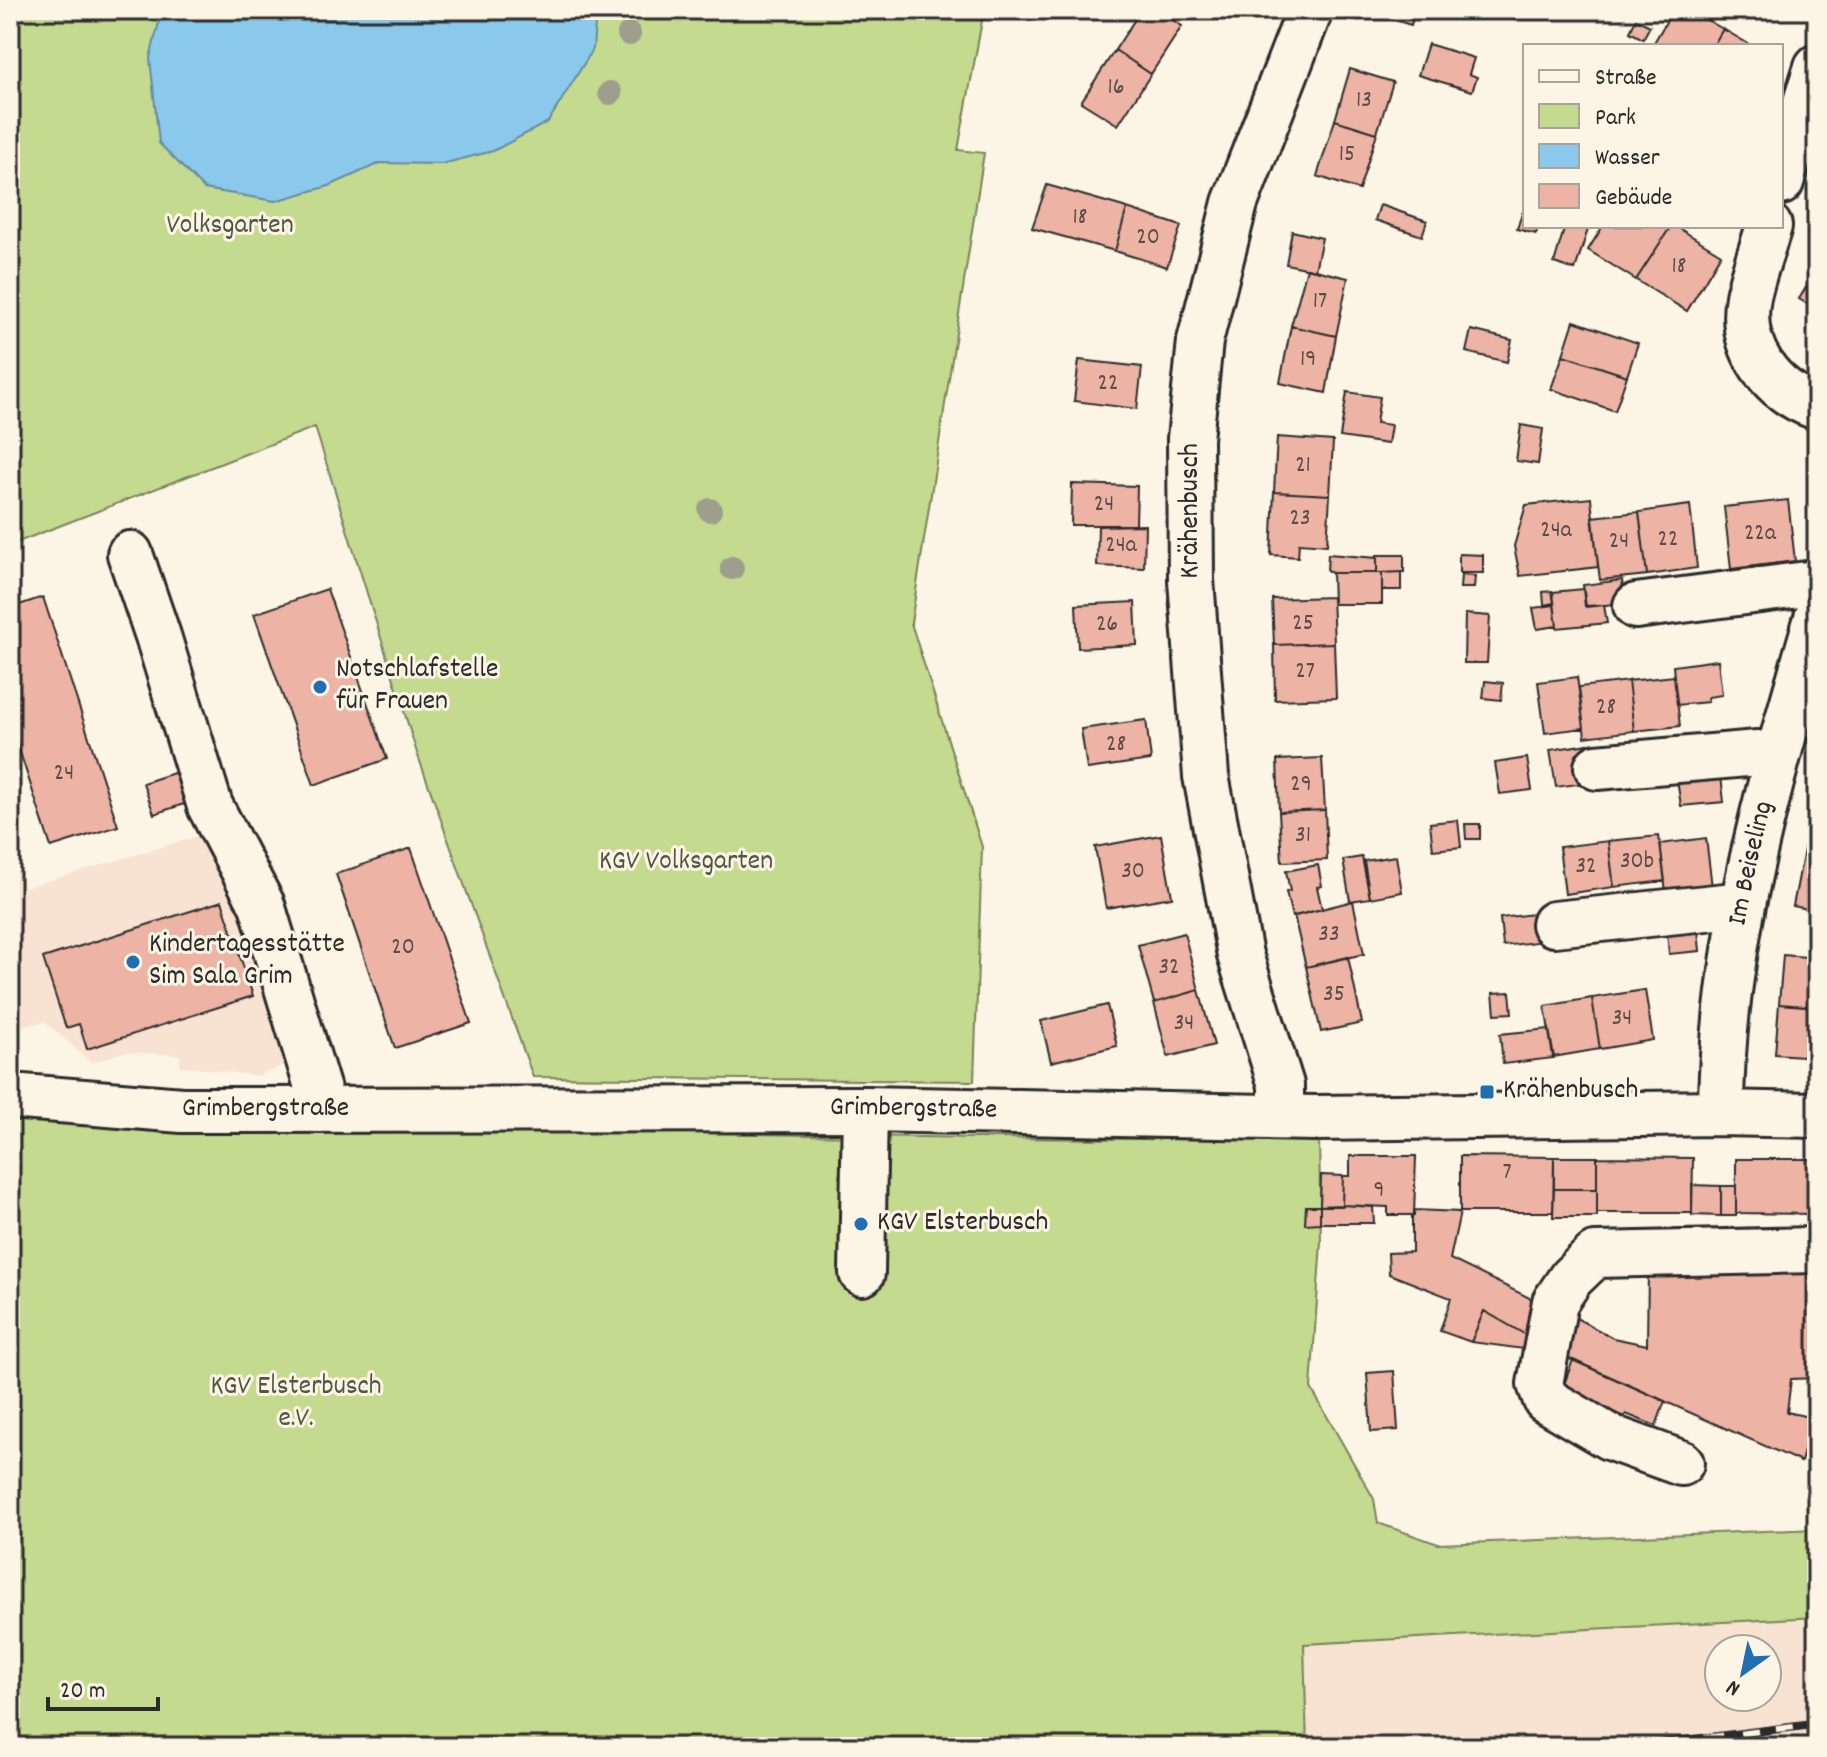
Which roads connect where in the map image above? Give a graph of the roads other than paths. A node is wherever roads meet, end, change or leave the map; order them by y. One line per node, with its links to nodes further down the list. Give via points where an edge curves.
1 (1310, 10): 19 (street, Krähenbusch, via 1235,203 1200,341 1190,439 1191,580 1206,776 1240,955 1281,1085)
2 (1817, 67): 3 (street)
3 (1783, 170)
4 (1768, 228): 5 (street, via 1748,299 1750,345 1778,385)
5 (1817, 407)
6 (130, 554): 16 (street, via 210,806 262,905 318,1090)
7 (1817, 588): 8 (street, via 1807,584)
8 (1636, 606)
9 (1817, 618): 10 (street, Im Beiseling)
10 (1777, 757): 11 (street, via 1758,753); 12 (street, Im Beiseling)
11 (1597, 767)
12 (1742, 909): 13 (street, via 1725,906); 17 (street, Im Beiseling, via 1728,1000)
13 (1554, 924)
14 (10, 1096): 16 (street, Grimbergstraße, via 182,1110)
15 (865, 1109): 16 (street, Grimbergstraße); 19 (street, Grimbergstraße); 21 (street)
16 (318, 1110)
17 (1721, 1113): 18 (street, Grimbergstraße); 19 (street, Grimbergstraße)
18 (1817, 1115)
19 (1281, 1117)
20 (1817, 1250): 22 (street, via 1595,1255 1555,1302 1540,1384 1546,1400 1609,1437)
21 (862, 1273)
22 (1681, 1463)

